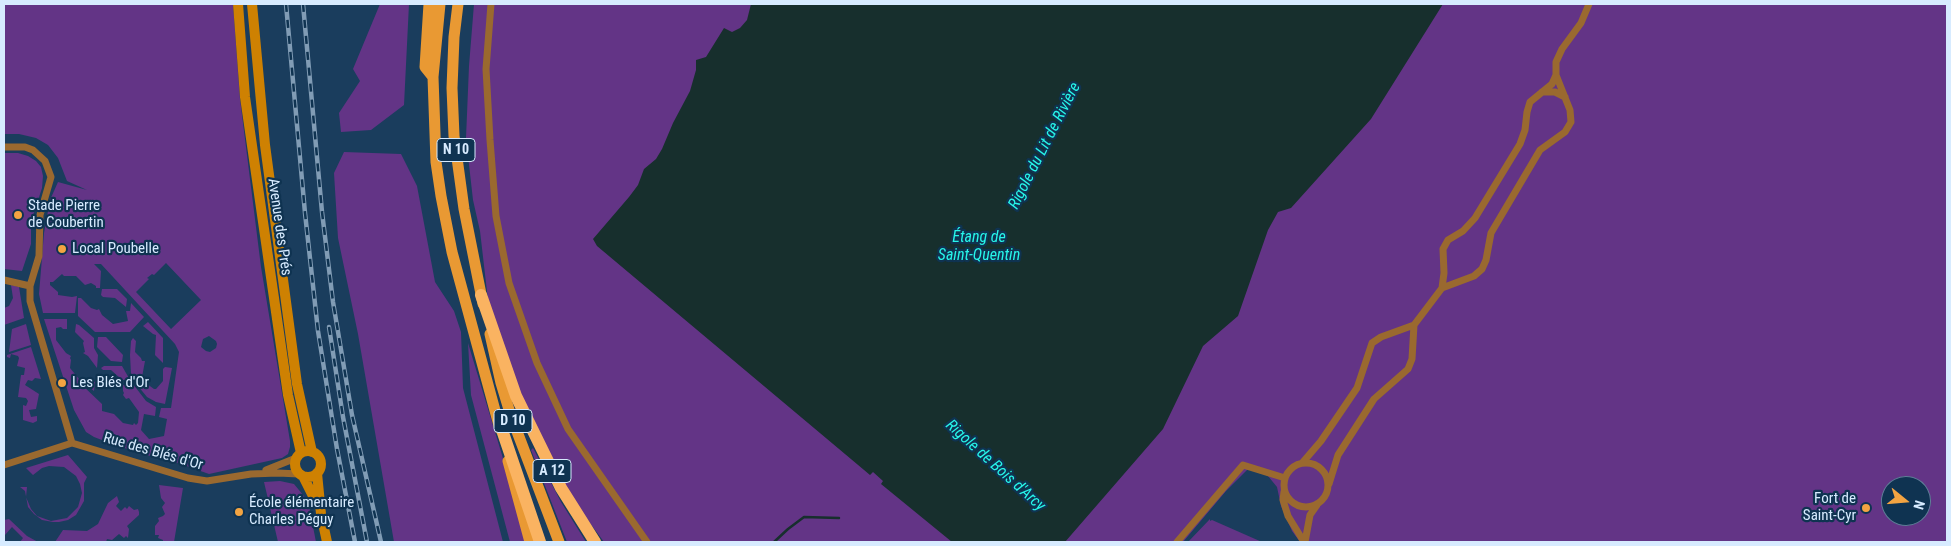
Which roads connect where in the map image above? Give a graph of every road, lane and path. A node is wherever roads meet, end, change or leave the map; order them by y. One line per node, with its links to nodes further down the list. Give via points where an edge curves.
1 (238, 4): 21 (main road, Avenue des Prés, via 245,97 288,395)
2 (252, 4): 21 (main road, Avenue des Prés)
3 (429, 4): 9 (main road, via 425,66)
4 (440, 4): 9 (main road, N 10)
5 (458, 4): 16 (main road, N 10, via 452,88 454,136)
6 (490, 4): 37 (street, via 486,69 490,140 496,216 509,283 537,363 568,429)
7 (1589, 4): 8 (street, via 1582,23 1562,49 1556,62)
8 (1556, 75): 10 (street, via 1552,84); 11 (street)
9 (433, 77): 19 (main road, N 10, via 441,196 452,252)
10 (1542, 92): 11 (street, via 1555,92); 15 (street, via 1530,102 1520,144 1475,218 1442,249)
11 (1565, 97): 15 (street, via 1570,122 1565,132 1540,150 1491,233 1482,269 1474,276)
12 (4, 147): 14 (street, via 33,150 45,161 51,177 40,215 39,256)
13 (4, 280): 14 (street)
14 (30, 286): 20 (street, via 30,301)
15 (1442, 288): 17 (street)
16 (480, 295): 18 (highway, N 10); 35 (main road, D 10, via 501,383)
17 (1414, 324): 22 (street, via 1372,343 1357,388); 28 (street, via 1412,359 1408,369 1374,399 1338,455)
18 (516, 396): 36 (highway, A 12, via 561,488)
19 (499, 421): 33 (main road, D 10); 34 (highway, N 10)
20 (72, 443): 23 (street); 25 (street, Rue des Blés d'Or, via 188,478 207,481)
21 (303, 454): 24 (main road, Avenue des Prés, via 316,454 321,461); 25 (street, via 288,463); 26 (main road, Avenue des Prés, via 295,467)
22 (1303, 462): 27 (street, via 1292,468); 28 (street, via 1310,462 1323,470)
23 (4, 465)
24 (317, 473): 26 (main road, via 310,477); 31 (main road)
25 (251, 474): 26 (street, Rue des Blés d'Or, via 278,472)
26 (301, 475): 31 (main road, Avenue des Prés)
27 (1285, 478): 29 (street); 38 (street, via 1243,465)
28 (1329, 484): 30 (street, via 1326,496)
29 (1284, 489): 30 (street, via 1297,505 1311,507); 39 (street, via 1283,500 1288,516)
30 (1317, 504): 39 (street, via 1310,515)
31 (321, 514): 32 (main road)
32 (327, 542)
33 (530, 542)
34 (540, 542)
35 (559, 542)
36 (595, 542)
37 (647, 542)
38 (1177, 542)
39 (1305, 542)

